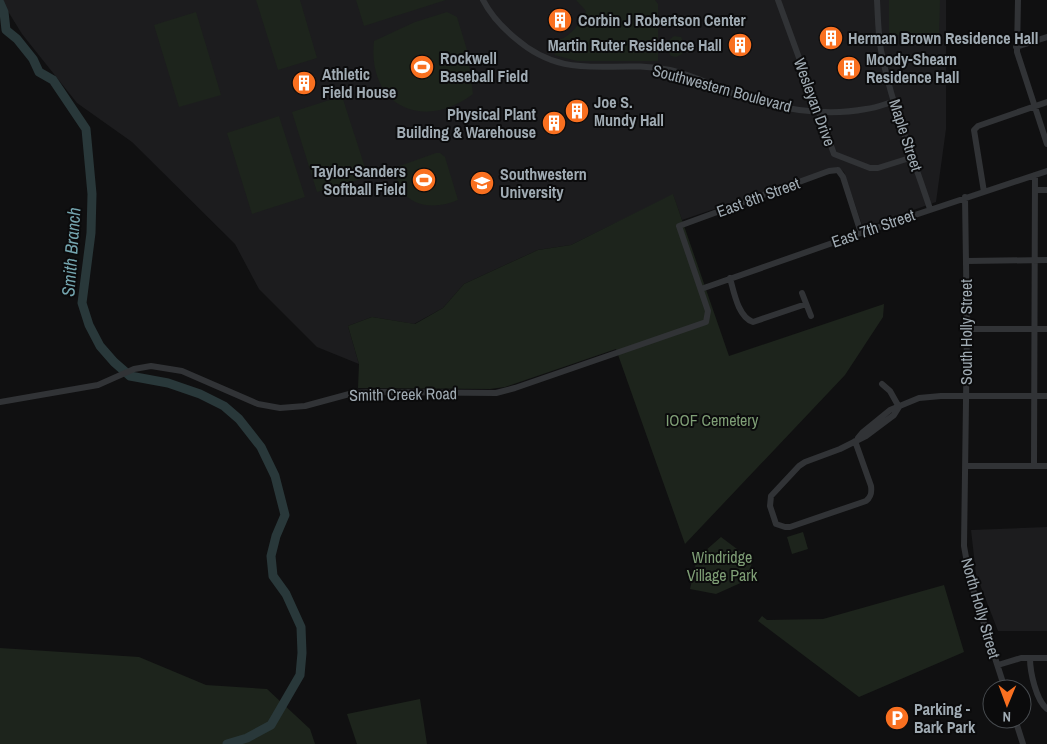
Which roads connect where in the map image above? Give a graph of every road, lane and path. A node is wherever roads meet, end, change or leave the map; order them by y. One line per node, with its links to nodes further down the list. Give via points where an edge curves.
1 (483, 0): 10 (street, Southwestern Boulevard, via 508,32 527,48 565,65 669,70 757,101)
2 (778, 0): 10 (street, Wesleyan Drive)
3 (877, 0): 7 (street, Maple Street, via 881,49)
4 (1018, 0): 6 (street)
5 (1047, 37): 6 (street)
6 (1016, 47): 9 (street)
7 (895, 101): 10 (street, Southwestern Boulevard, via 864,110); 12 (street, Maple Street)
8 (1047, 102): 9 (street)
9 (1035, 106): 11 (street); 17 (street, via 974,130)
10 (818, 112): 12 (street, Wesleyan Drive, via 834,154 870,168)
11 (1047, 144)
12 (913, 157): 19 (street, Maple Street)
13 (1047, 171): 14 (street, East 7th Street)
14 (1035, 175): 15 (street); 17 (street, East 7th Street)
15 (1036, 190): 16 (street); 22 (street)
16 (1047, 190)
17 (984, 192): 18 (street, East 7th Street)
18 (966, 198): 19 (street, East 7th Street); 24 (street, South Holly Street)
19 (930, 209): 21 (street, East 7th Street)
20 (679, 226): 21 (street, East 8th Street, via 838,170 843,176); 26 (street, Smith Creek Road)
21 (861, 233): 25 (street, East 7th Street)
22 (1035, 260): 23 (street); 24 (street); 31 (street)
23 (1047, 260)
24 (967, 261): 30 (street, South Holly Street)
25 (730, 278): 26 (street, East 7th Street); 28 (street, via 746,320 753,322)
26 (701, 289): 37 (street, Smith Creek Road, via 708,315 703,324 496,393 352,393 305,406 280,408 258,404 182,371 151,366 98,385)
27 (802, 293): 28 (street)
28 (806, 304): 29 (street)
29 (811, 316)
30 (967, 329): 31 (street); 34 (street, South Holly Street)
31 (1035, 329): 32 (street); 35 (street)
32 (1047, 329)
33 (882, 384): 38 (street)
34 (966, 396): 35 (street); 38 (street, via 930,396); 40 (street, South Holly Street)
35 (1034, 396): 36 (street); 41 (street)
36 (1047, 396)
37 (0, 402)
38 (899, 407): 39 (street, via 890,410)
39 (856, 441): 39 (street, via 871,486 870,498 790,527 776,524 769,500 799,466)
40 (965, 466): 41 (street); 45 (street, North Holly Street, via 964,546 970,580)
41 (1034, 466): 42 (street)
42 (1047, 466)
43 (1030, 658): 44 (street); 45 (street); 47 (street, via 1030,670)
44 (1047, 658)
45 (998, 665): 46 (street, North Holly Street)
46 (1003, 679)
47 (1047, 709)
48 (1018, 729): 49 (street)
49 (1023, 744)

